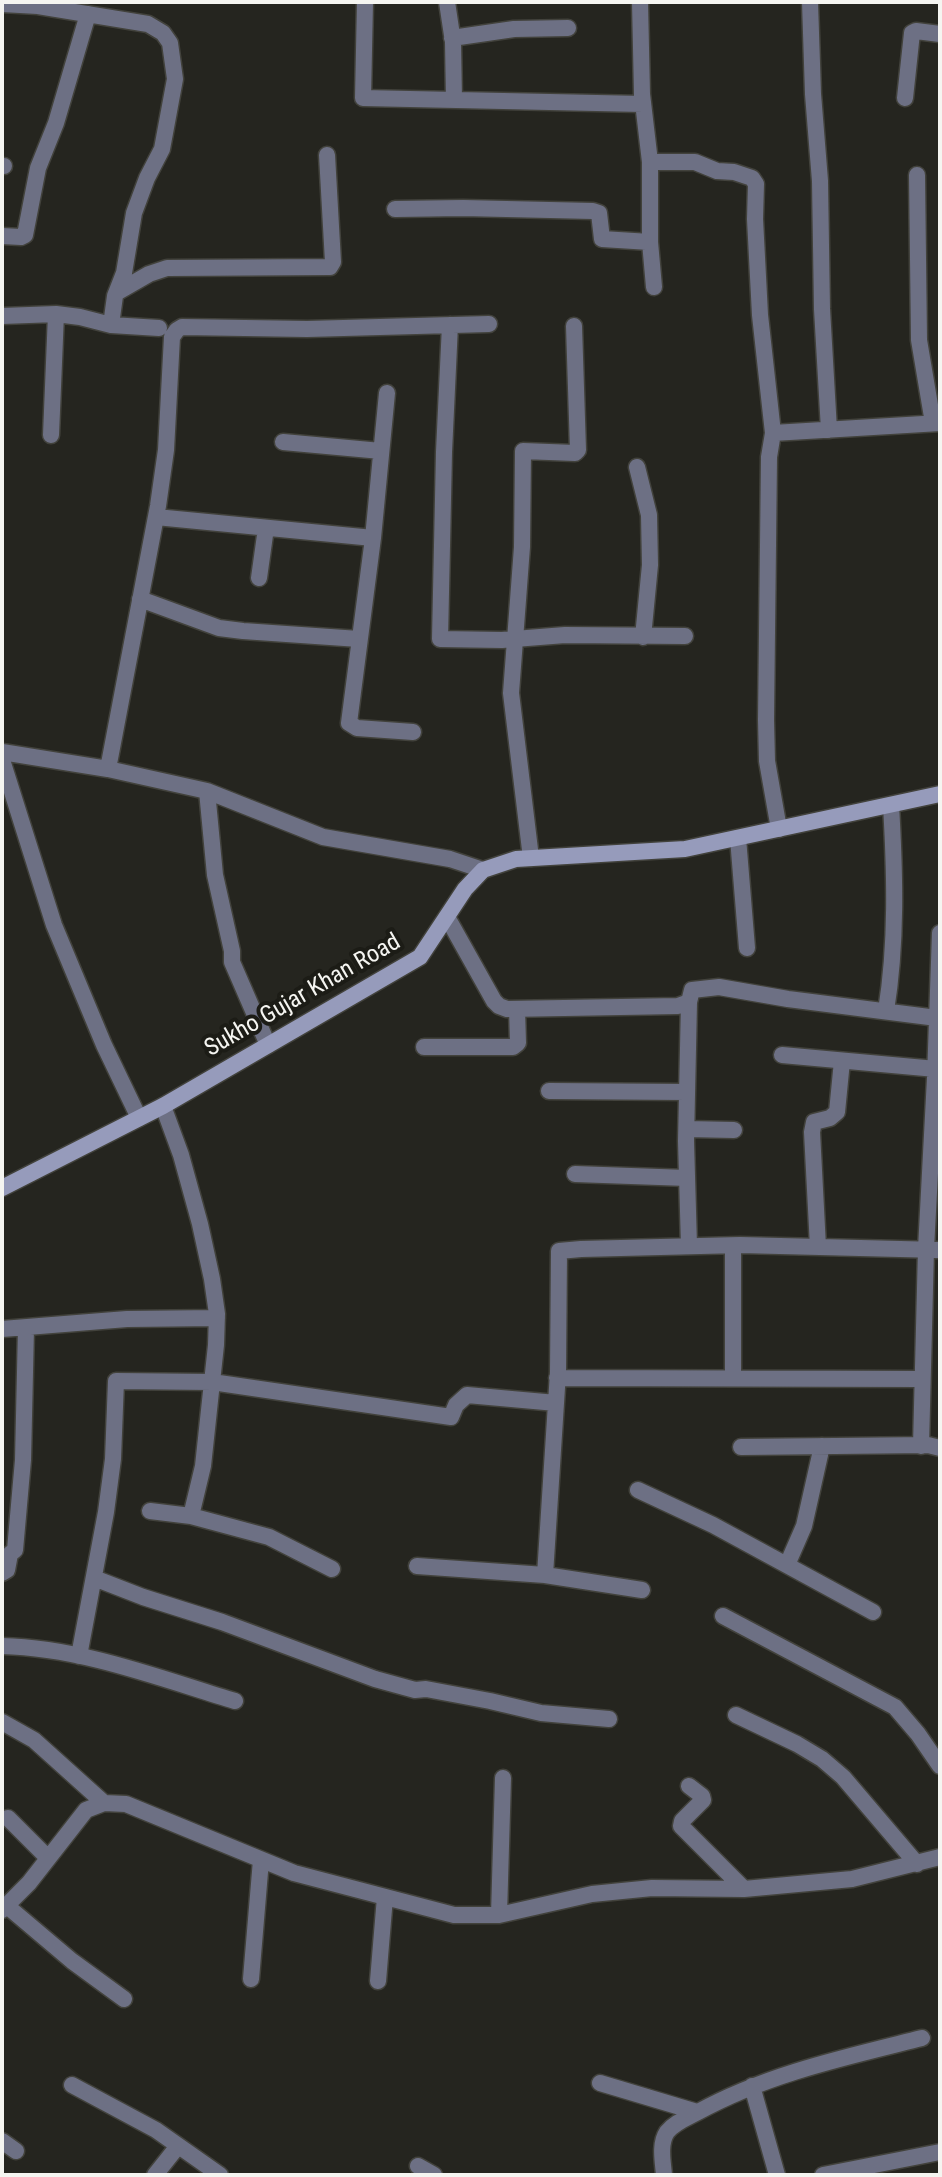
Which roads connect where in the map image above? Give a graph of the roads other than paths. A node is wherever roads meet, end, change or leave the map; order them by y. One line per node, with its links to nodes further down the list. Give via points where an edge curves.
1 (365, 2): 11 (street, via 363,98)
2 (447, 2): 9 (street)
3 (640, 2): 12 (street)
4 (810, 2): 30 (street)
5 (2, 4): 6 (street)
6 (88, 14): 17 (street, via 38,168 25,235); 20 (street, via 156,28 170,43 174,63 162,149 134,213)
7 (568, 28): 9 (street)
8 (940, 34): 10 (street, via 912,33)
9 (452, 38): 11 (street)
10 (905, 98)
11 (454, 100): 12 (street)
12 (643, 104): 14 (street)
13 (327, 155): 20 (street, via 330,267 167,268)
14 (650, 162): 18 (street); 31 (street, via 695,162 752,178 756,184 760,315)
15 (917, 175): 29 (street, via 919,340)
16 (395, 209): 18 (street, via 593,211 599,213 602,239)
17 (2, 236)
18 (650, 242): 19 (street)
19 (654, 287)
20 (116, 293): 24 (street)
21 (56, 314): 22 (street); 24 (street); 32 (street)
22 (2, 316)
23 (489, 324): 25 (street)
24 (111, 325): 27 (street)
25 (450, 325): 36 (street, via 177,330 172,337 166,450); 44 (street, via 440,639)
26 (574, 326): 44 (street, via 578,450 523,451)
27 (159, 328)
28 (387, 393): 34 (street)
29 (937, 423): 30 (street)
30 (829, 430): 31 (street)
31 (773, 433): 52 (street, via 766,734)
32 (51, 435)
33 (283, 442): 34 (street)
34 (381, 451): 38 (street)
35 (637, 467): 42 (street, via 649,515)
36 (156, 517): 37 (street); 40 (street)
37 (266, 528): 38 (street); 39 (street)
38 (373, 538): 43 (street)
39 (259, 578)
40 (140, 599): 43 (street, via 219,628); 48 (street)
41 (685, 636): 42 (street)
42 (643, 637): 44 (street)
43 (359, 639): 45 (street, via 349,723)
44 (516, 639): 54 (street, via 511,693)
45 (413, 732)
46 (2, 752): 48 (street)
47 (2, 760): 72 (street, via 54,925)
48 (108, 769): 49 (street)
49 (207, 791): 55 (street, via 323,837 450,859); 64 (street, via 215,875 232,962)
50 (940, 794): 51 (main road)
51 (891, 805): 52 (main road); 62 (street, via 894,936)
52 (779, 829): 53 (main road)
53 (738, 838): 54 (main road, via 685,849); 58 (street)
54 (531, 858): 55 (main road)
55 (483, 870): 56 (main road, Sukho Gujar Khan Road)
56 (447, 917): 61 (street, via 494,1001); 64 (main road, Sukho Gujar Khan Road, via 420,957)
57 (940, 933): 59 (street)
58 (747, 948)
59 (939, 962): 63 (street)
60 (689, 1002): 61 (street); 62 (street, via 692,990 719,987); 70 (street)
61 (517, 1009): 65 (street, via 518,1043 513,1047)
62 (886, 1011): 63 (street)
63 (937, 1018): 68 (street)
64 (268, 1045): 71 (main road, Sukho Gujar Khan Road)
65 (424, 1047)
66 (782, 1055): 67 (street)
67 (842, 1061): 68 (street); 80 (street, via 837,1112 814,1122 812,1132)
68 (937, 1075): 81 (street)
69 (549, 1091): 70 (street)
70 (687, 1092): 73 (street)
71 (163, 1106): 72 (main road, Sukho Gujar Khan Road); 82 (street, via 200,1224)
72 (139, 1118): 77 (main road, Sukho Gujar Khan Road)
73 (687, 1129): 74 (street); 76 (street)
74 (734, 1130)
75 (575, 1174): 76 (street)
76 (687, 1178): 78 (street)
77 (2, 1188)
78 (689, 1246): 79 (street); 85 (street, via 559,1251)
79 (733, 1246): 80 (street); 86 (street)
80 (818, 1247): 81 (street)
81 (933, 1250): 87 (street)
82 (217, 1318): 83 (street); 88 (street)
83 (26, 1328): 84 (street); 100 (street, via 15,1550)
84 (2, 1329)
85 (557, 1378): 86 (street); 89 (street)
86 (733, 1378): 87 (street)
87 (922, 1379): 91 (street)
88 (212, 1382): 89 (street, via 451,1417 467,1395); 96 (street, via 203,1466); 102 (street, via 116,1381 113,1459)
89 (556, 1403): 101 (street)
90 (822, 1446): 91 (street); 92 (street); 97 (street, via 804,1526)
91 (921, 1446): 93 (street)
92 (741, 1447)
93 (940, 1448)
94 (638, 1490): 97 (street)
95 (150, 1511): 96 (street)
96 (191, 1516): 99 (street, via 269,1537)
97 (787, 1565): 104 (street)
98 (417, 1566): 101 (street)
99 (332, 1569)
100 (2, 1573)
101 (545, 1575): 103 (street)
102 (94, 1578): 107 (street); 110 (street, via 415,1690 541,1713)
103 (642, 1590)
104 (873, 1612)
105 (723, 1616): 112 (street, via 895,1707)
106 (2, 1646): 107 (street)
107 (79, 1656): 108 (street)
108 (235, 1701)
109 (736, 1715): 120 (street, via 822,1759)
110 (609, 1719)
111 (2, 1722): 115 (street, via 34,1740)
112 (940, 1766)
113 (503, 1778): 124 (street)
114 (689, 1786): 121 (street, via 703,1800 681,1826)
115 (104, 1803): 118 (street, via 86,1810); 119 (street, via 126,1804)
116 (8, 1818): 118 (street)
117 (940, 1857): 120 (street)
118 (48, 1858): 123 (street)
119 (261, 1860): 122 (street); 125 (street)
120 (917, 1864): 121 (street, via 852,1879)
121 (744, 1889): 124 (street, via 652,1888 592,1894)
122 (385, 1897): 124 (street, via 454,1915); 126 (street)
123 (4, 1908): 127 (street)
124 (499, 1915)
125 (251, 1979)
126 (378, 1981)
127 (124, 1999)
128 (922, 2038): 131 (street)
129 (600, 2083): 132 (street)
130 (72, 2085): 133 (street)
131 (752, 2086): 132 (street); 140 (street)
132 (697, 2112): 139 (street, via 665,2136)
133 (178, 2146): 136 (street); 137 (street)
134 (940, 2152): 141 (street)
135 (418, 2166): 138 (street)
136 (155, 2175)
137 (220, 2175)
138 (434, 2175)
139 (664, 2175)
140 (777, 2175)
141 (823, 2175)

